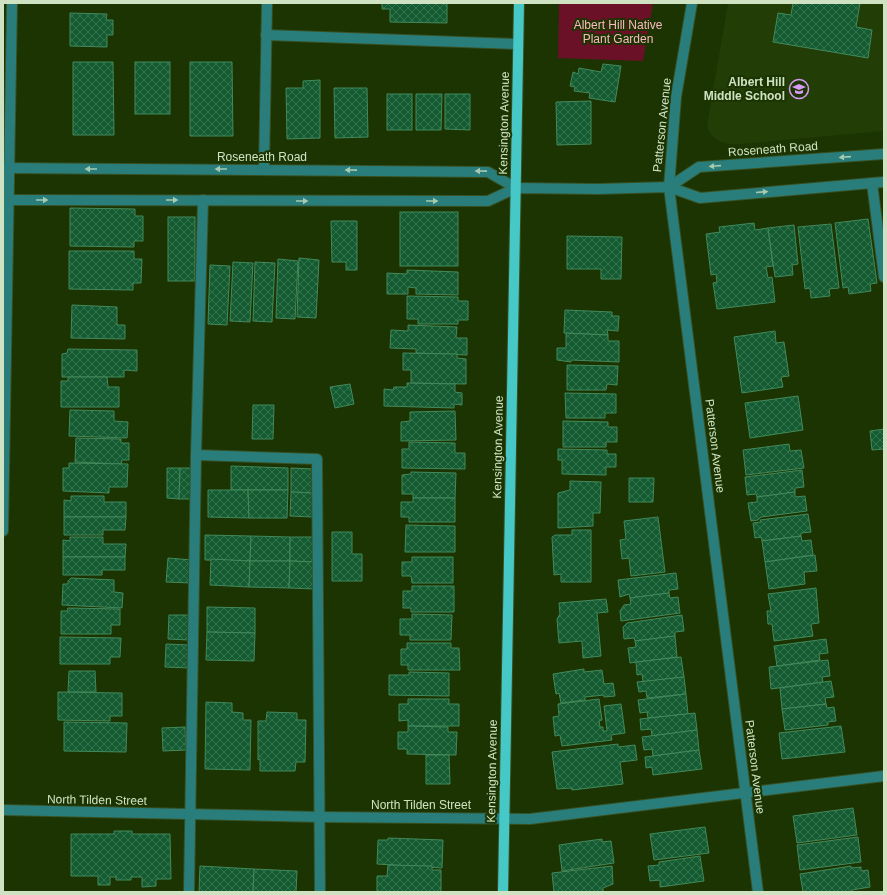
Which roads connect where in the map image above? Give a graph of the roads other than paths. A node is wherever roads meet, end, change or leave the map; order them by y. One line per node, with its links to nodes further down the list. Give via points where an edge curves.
1 (12, 3): 8 (street)
2 (267, 3): 5 (street)
3 (519, 3): 6 (main road, Kensington Avenue)
4 (692, 3): 13 (street, Patterson Avenue, via 676,96)
5 (266, 35): 6 (street); 9 (street)
6 (518, 44): 12 (main road, Kensington Avenue)
7 (884, 154): 13 (street, Roseneath Road, one-way to 13, via 699,167)
8 (6, 168): 9 (street, Roseneath Road, one-way to 8); 14 (street)
9 (264, 169): 12 (street, Roseneath Road, one-way to 9, via 488,172)
10 (884, 182): 11 (street, Roseneath Road)
11 (872, 183): 13 (street, Roseneath Road, one-way to 11, via 700,198); 16 (street)
12 (516, 188): 13 (street, Roseneath Road); 15 (street, Roseneath Road, one-way to 12, via 488,201); 24 (main road, Kensington Avenue)
13 (669, 188): 20 (street, Patterson Avenue)
14 (6, 200): 15 (street, Roseneath Road, one-way to 15); 18 (street)
15 (203, 200): 17 (street)
16 (884, 277)
17 (196, 455): 22 (street); 23 (street, via 317,459)
18 (3, 531)
19 (884, 776): 20 (street, North Tilden Street)
20 (745, 793): 24 (street, North Tilden Street, via 530,819); 28 (street, Patterson Avenue)
21 (3, 810): 22 (street, North Tilden Street)
22 (191, 815): 23 (street, North Tilden Street); 25 (street)
23 (320, 817): 24 (street, North Tilden Street); 26 (street)
24 (504, 819): 27 (main road, Kensington Avenue)
25 (189, 892)
26 (320, 892)
27 (503, 892)
28 (758, 892)

